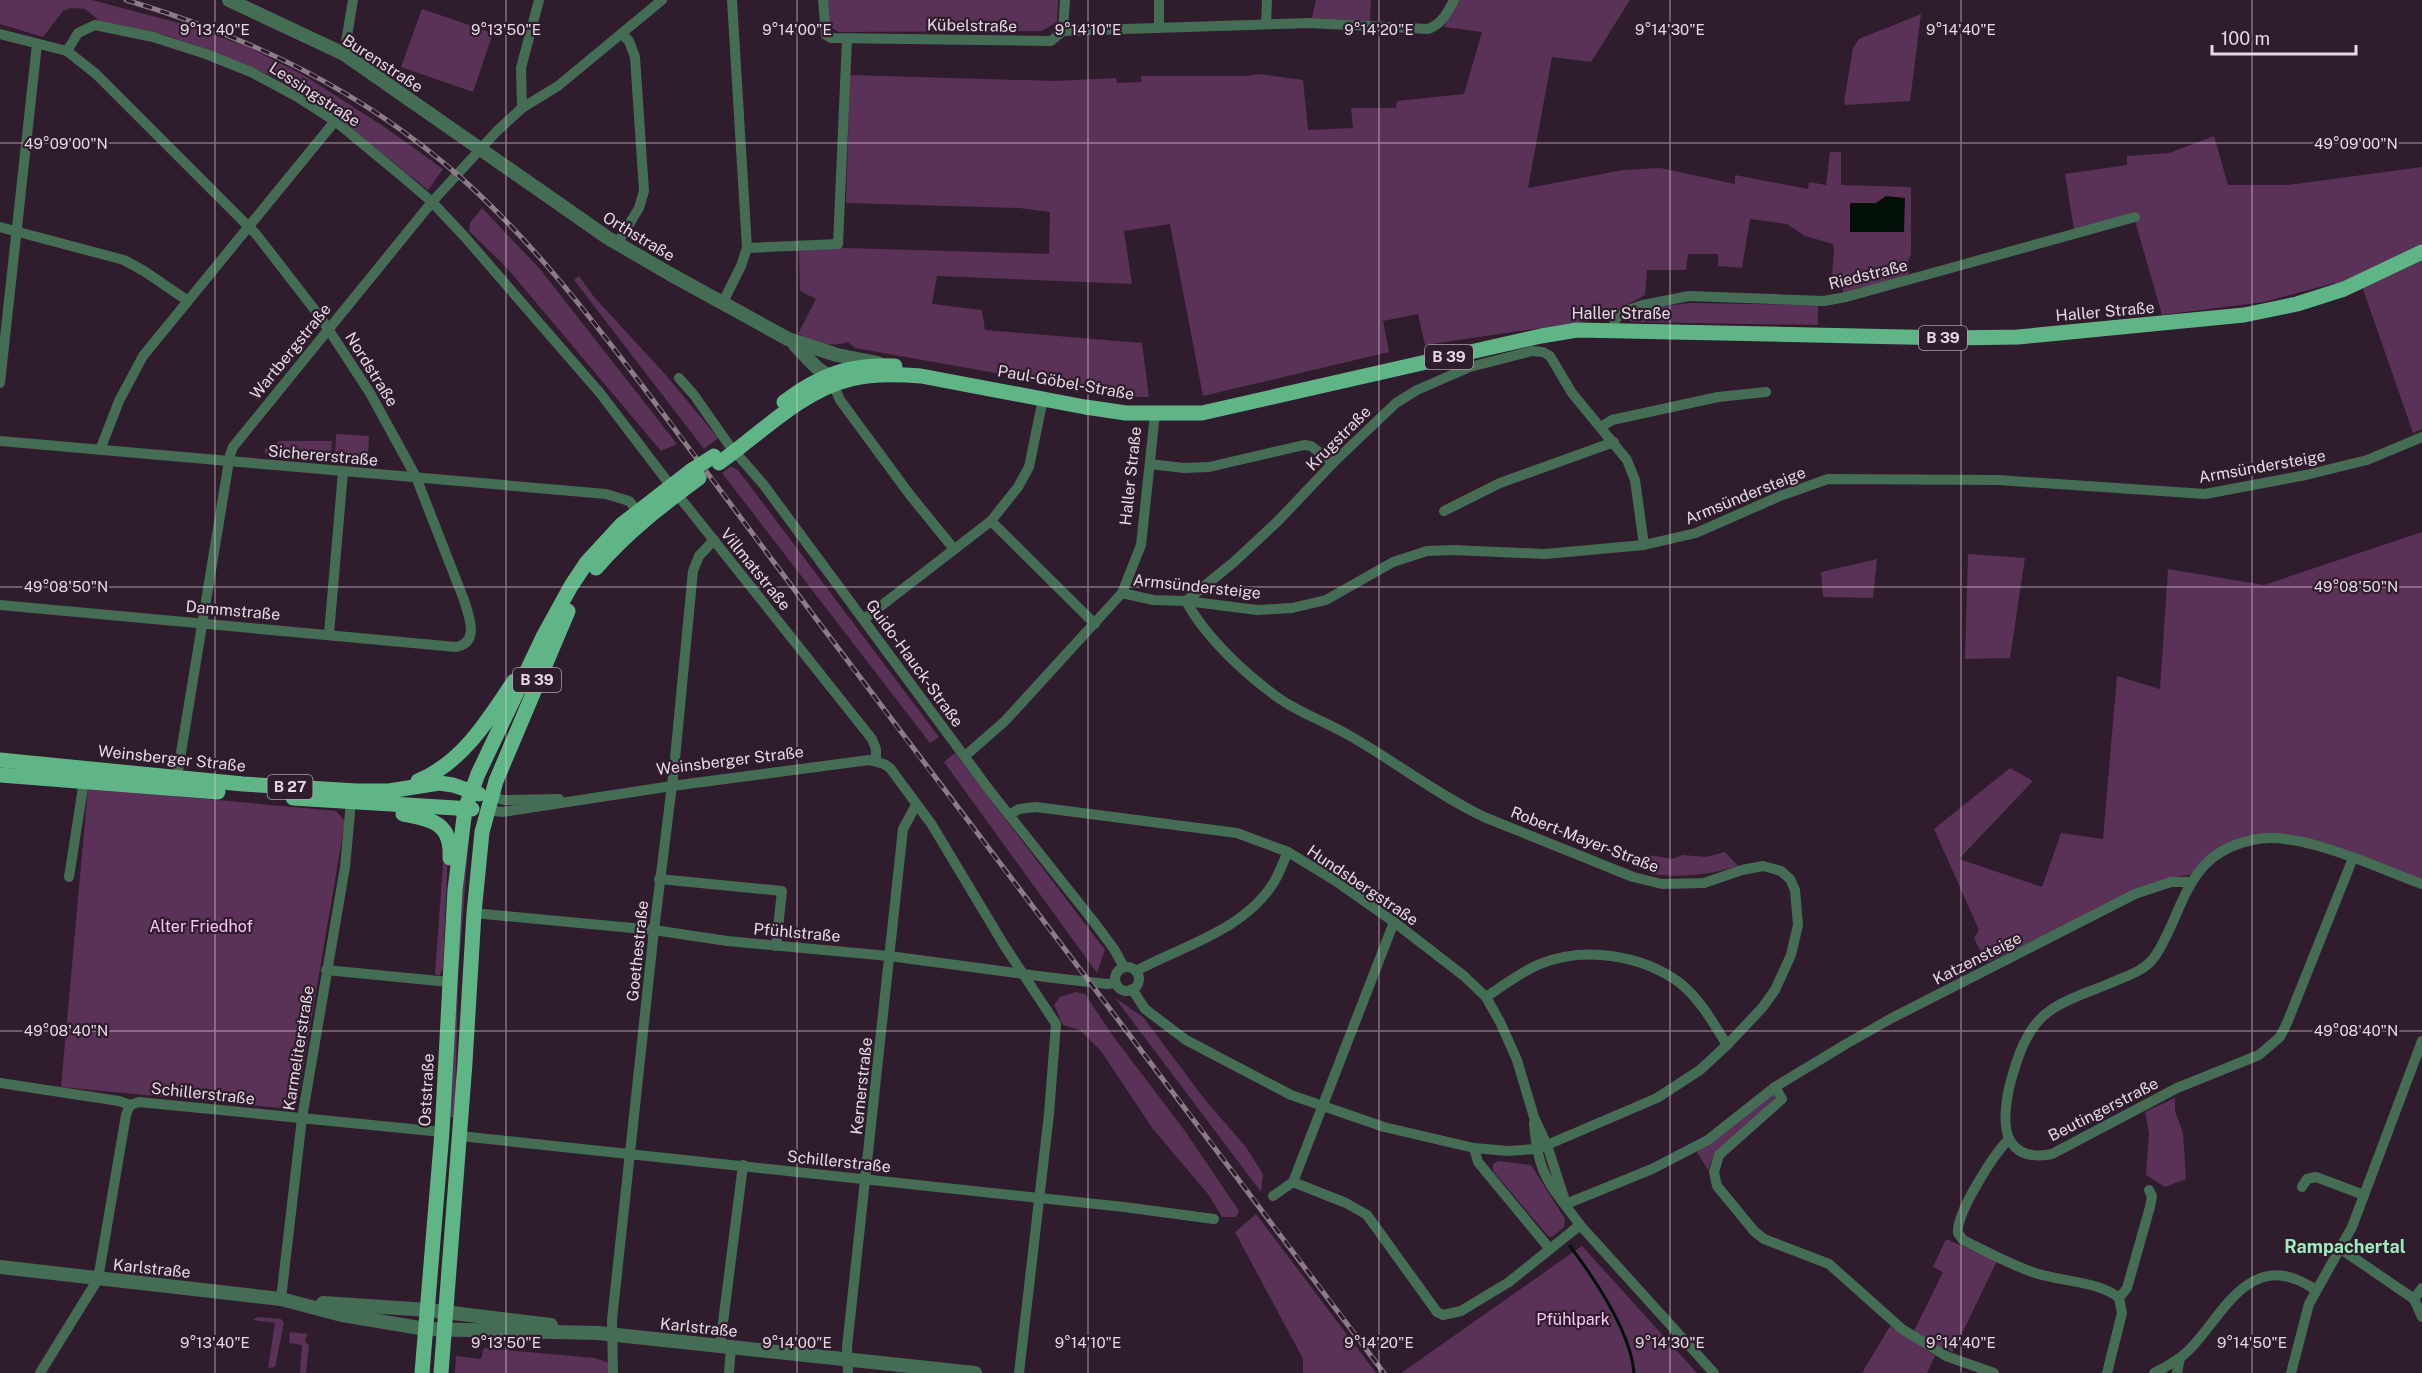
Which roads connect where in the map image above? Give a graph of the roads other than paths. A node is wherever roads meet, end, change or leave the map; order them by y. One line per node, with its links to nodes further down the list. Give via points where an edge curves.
1 (229, 0): 19 (street, Burenstraße)
2 (353, 0): 19 (street)
3 (539, 0): 20 (street, via 521,68)
4 (662, 0): 15 (street, Wartbergstraße)
5 (732, 0): 29 (street)
6 (823, 0): 16 (street, Kübelstraße, via 826,35)
7 (1065, 0): 13 (street)
8 (1159, 0): 12 (street)
9 (1267, 0): 11 (street)
10 (1454, 0): 11 (street, Kübelstraße, via 1445,17 1428,30)
11 (1266, 24): 12 (street, Kübelstraße)
12 (1158, 28): 13 (street, Kübelstraße)
13 (1063, 31): 16 (street, Kübelstraße, via 1051,41)
14 (0, 34): 17 (street)
15 (622, 34): 20 (street, Wartbergstraße, via 558,86); 28 (street, via 635,57 644,191 639,208)
16 (847, 39): 29 (street, via 838,244)
17 (37, 44): 18 (street); 27 (street)
18 (67, 51): 21 (street, Lessingstraße, via 78,33 95,25 153,37 251,72); 25 (street, Nordstraße, via 96,74)
19 (344, 54): 22 (street, Burenstraße)
20 (522, 108): 22 (street, Wartbergstraße)
21 (335, 121): 23 (street, Lessingstraße); 25 (street)
22 (479, 150): 23 (street, Wartbergstraße); 28 (street, Orthstraße)
23 (432, 202): 33 (street, Wartbergstraße); 56 (street, Villmatstraße, via 600,393)
24 (2135, 217): 34 (street, Riedstraße, via 1824,301 1689,296 1662,300 1625,311 1615,319)
25 (248, 226): 31 (street); 33 (street, Nordstraße)
26 (0, 227): 27 (street)
27 (16, 231): 31 (street, via 124,260); 40 (street)
28 (617, 244): 32 (street, Orthstraße)
29 (747, 248): 32 (street)
30 (2422, 252): 34 (main road, Haller Straße / B 39, via 2358,284 2297,304 2244,315 2139,326 2018,337 1950,338)
31 (188, 301): 50 (street, via 135,369)
32 (723, 302): 35 (street, Orthstraße)
33 (328, 328): 51 (street, Wartbergstraße, via 237,441); 55 (street, Nordstraße, via 370,393)
34 (1614, 329): 44 (main road, Haller Straße / B 39, via 1541,336 1202,413)
35 (788, 339): 36 (street, Orthstraße); 39 (street, Orthstraße)
36 (818, 350): 37 (street, Orthstraße); 39 (street, via 829,362)
37 (898, 366): 39 (main road, Paul-Göbel-Straße / B 39, via 849,368); 41 (main road, Paul-Göbel-Straße / B 39)
38 (679, 378): 49 (street, Guido-Hauck-Straße)
39 (831, 380): 41 (main road, Paul-Göbel-Straße / B 39, via 897,374); 49 (main road, Paul-Göbel-Straße / B 39); 62 (street, via 840,400)
40 (0, 383)
41 (970, 384): 43 (main road, Paul-Göbel-Straße / B 39)
42 (1766, 392): 45 (street, via 1718,397 1612,420)
43 (1043, 399): 44 (main road, Paul-Göbel-Straße / B 39); 59 (street, via 1029,466 1018,488)
44 (1155, 414): 53 (street, Haller Straße)
45 (1600, 427): 48 (street); 52 (street, Krugstraße, via 1572,393 1553,359 1532,351 1470,367 1417,390 1396,403)
46 (2422, 437): 61 (street, Armsündersteige, via 2367,460 2205,494 1998,480 1828,478 1696,533)
47 (0, 441): 50 (street, Sichererstraße)
48 (1614, 442): 58 (street, via 1500,483); 61 (street, via 1635,480)
49 (732, 448): 56 (main road, Paul-Göbel-Straße / B 39); 66 (street, Guido-Hauck-Straße)
50 (100, 450): 51 (street, Sichererstraße)
51 (229, 462): 54 (street, Sichererstraße); 67 (street, Wartbergstraße)
52 (1333, 463): 53 (street, via 1304,445 1209,467); 64 (street, Krugstraße, via 1271,528)
53 (1150, 464): 63 (street, Haller Straße, via 1141,545)
54 (343, 472): 55 (street, Sichererstraße); 69 (street)
55 (416, 477): 57 (street, Sichererstraße, via 606,494 629,501); 71 (street, Nordstraße, via 470,616 471,632)
56 (674, 489): 57 (main road, B 39); 60 (street, Villmatstraße); 82 (main road, B 39, via 625,536 579,591 555,638)
57 (638, 510): 70 (main road, B 39, via 587,562)
58 (1444, 511)
59 (991, 521): 62 (street); 68 (street)
60 (714, 540): 74 (street, Villmatstraße, via 872,739); 78 (street, Goethestraße, via 699,556 693,571)
61 (1644, 545): 64 (street, Armsündersteige, via 1545,554 1427,551 1393,562 1326,600 1292,608 1257,610)
62 (954, 549): 66 (street)
63 (1122, 593): 64 (street, Armsündersteige, via 1153,600); 68 (street, Haller Straße)
64 (1186, 601): 107 (street, Robert-Mayer-Straße, via 1198,622 1245,670 1284,701 1352,737 1460,806 1633,877 1662,884 1704,883 1763,866 1772,867 1790,879 1798,910 1791,955 1775,990)
65 (0, 605): 67 (street, Dammstraße)
66 (864, 619): 72 (street, Guido-Hauck-Straße)
67 (204, 623): 69 (street, Dammstraße); 76 (street, Wartbergstraße)
68 (1095, 624): 72 (street, Haller Straße, via 1005,721)
69 (329, 634): 71 (street, Dammstraße)
70 (544, 635): 79 (main road, B 39, via 467,746 438,771); 80 (main road)
71 (462, 645)
72 (965, 756): 85 (street, Guido-Hauck-Straße)
73 (0, 760): 76 (main road, Weinsberger Straße / B 27)
74 (876, 761): 78 (street, Weinsberger Straße); 83 (street, via 890,768)
75 (0, 775): 77 (main road, Weinsberger Straße / B 27)
76 (177, 777): 79 (main road, Weinsberger Straße / B 27, via 377,792)
77 (84, 781): 81 (main road, Weinsberger Straße / B 27); 88 (street)
78 (672, 786): 82 (street, Weinsberger Straße, via 589,798 504,800); 89 (street, Goethestraße)
79 (402, 788): 80 (main road, Weinsberger Straße / B 27, via 439,783)
80 (470, 792): 82 (main road, Weinsberger Straße / B 27); 84 (main road)
81 (354, 803): 84 (main road, Weinsberger Straße); 92 (main road, B 27, via 380,812 424,818 441,827 449,837); 99 (street, Karmeliterstraße)
82 (489, 804): 84 (main road, Weinsberger Straße); 93 (main road, via 482,832)
83 (916, 805): 97 (street, Kernerstraße, via 903,829); 101 (street)
84 (465, 809): 92 (main road, Oststraße)
85 (1009, 815): 86 (street, Hundsbergstraße, via 1019,808 1036,807 1237,834); 98 (street, Guido-Hauck-Straße, via 1094,921)
86 (1288, 852): 94 (street, Hundsbergstraße); 100 (street, via 1274,882 1239,918)
87 (2353, 858): 90 (street, via 2286,840 2255,839 2219,854); 91 (street); 115 (street, Beutingerstraße, via 2287,1023 2271,1046 2244,1062 2146,1104 2052,1154 2027,1154)
88 (69, 877)
89 (659, 879): 95 (street, Goethestraße); 96 (street, via 782,891)
90 (2190, 882): 109 (street, Katzensteige, via 2171,882 2136,894 1892,1018); 115 (street, via 2162,946 2151,961 2052,1009 2032,1028 2009,1091)
91 (2422, 884)
92 (455, 890): 102 (main road, Oststraße / B 27)
93 (474, 913): 95 (street, Pfühlstraße); 114 (main road)
94 (1394, 922): 105 (street, Hundsbergstraße); 111 (street)
95 (654, 930): 96 (street, Pfühlstraße); 118 (street, Goethestraße)
96 (776, 946): 97 (street, Pfühlstraße)
97 (889, 956): 101 (street, Pfühlstraße); 120 (street, Kernerstraße)
98 (1124, 967): 100 (street); 103 (street, via 1115,975)
99 (326, 970): 102 (street); 112 (street, Karmeliterstraße)
100 (1136, 971): 104 (street, via 1138,981)
101 (1023, 974): 103 (street, Pfühlstraße); 126 (street, via 1053,1016 1057,1028)
102 (449, 982): 113 (main road, Oststraße / B 27)
103 (1116, 983): 104 (street, via 1120,989)
104 (1132, 989): 111 (street, via 1145,1009 1186,1040 1263,1082)
105 (1486, 997): 107 (street, via 1540,964 1598,955 1629,959 1679,982); 116 (street, Hundsbergstraße, via 1517,1060)
106 (2422, 1041): 124 (street)
107 (1727, 1045): 116 (street, Robert-Mayer-Straße, via 1700,1070 1657,1098)
108 (0, 1083): 110 (street, Schillerstraße)
109 (1775, 1087): 127 (street, Katzensteige, via 1708,1140 1652,1169); 158 (street, via 1782,1099 1719,1155 1714,1172 1717,1186 1764,1239 1829,1263 1902,1329 1946,1356)
110 (130, 1105): 112 (street, Schillerstraße, via 139,1102); 133 (street)
111 (1321, 1107): 117 (street, via 1384,1127); 121 (street)
112 (302, 1118): 113 (street, Schillerstraße); 137 (street, Karmeliterstraße)
113 (442, 1132): 140 (main road, Oststraße / B 27)
114 (460, 1136): 118 (street, Schillerstraße); 141 (main road)
115 (2009, 1139): 136 (street, via 1997,1151 1960,1216 1958,1233 1963,1240 2033,1273 2104,1289)
116 (1542, 1147): 117 (street, via 1508,1151); 127 (street, Hundsbergstraße, via 1548,1182)
117 (1474, 1148): 130 (street, via 1478,1162)
118 (631, 1153): 119 (street, Schillerstraße); 145 (street, Goethestraße)
119 (743, 1165): 120 (street, Schillerstraße); 146 (street)
120 (866, 1179): 126 (street, Schillerstraße); 147 (street, Kernerstraße)
121 (1293, 1182): 125 (street); 130 (street, via 1367,1215 1443,1316 1479,1301 1521,1273)
122 (2302, 1187): 124 (street, via 2307,1179 2316,1177)
123 (2149, 1190): 136 (street, via 2150,1208 2127,1288)
124 (2364, 1195): 131 (street)
125 (1273, 1196)
126 (1039, 1199): 128 (street, Schillerstraße); 156 (street)
127 (1566, 1204): 129 (street, Hundsbergstraße)
128 (1214, 1219)
129 (1580, 1225): 130 (street); 157 (street, Hundsbergstraße)
130 (1549, 1248)
131 (2341, 1249): 135 (street); 138 (street)
132 (0, 1267): 133 (street, Karlstraße)
133 (98, 1279): 137 (street, Karlstraße); 149 (street)
134 (2422, 1288): 138 (street)
135 (2316, 1290): 148 (street, via 2286,1277 2253,1281 2236,1294); 162 (street)
136 (2120, 1298): 159 (street, via 2122,1313)
137 (281, 1299): 139 (street, Karlstraße)
138 (2414, 1299): 142 (street)
139 (300, 1303): 140 (street, Karlstraße); 143 (street, Karlstraße, via 342,1315)
140 (428, 1311): 141 (street, Karlstraße); 143 (main road, Oststraße / B 27)
141 (445, 1312): 144 (main road); 145 (street, Karlstraße)
142 (2422, 1317)
143 (426, 1329): 144 (street, Karlstraße); 150 (main road, Oststraße / B 27)
144 (444, 1330): 145 (street, Karlstraße); 151 (main road)
145 (605, 1334): 146 (street, Karlstraße); 152 (street, Goethestraße)
146 (725, 1347): 147 (street, Karlstraße); 153 (street)
147 (846, 1358): 154 (street, Kernerstraße); 155 (street, Karlstraße)
148 (2180, 1358): 160 (street); 161 (street)
149 (40, 1373)
150 (422, 1373)
151 (441, 1373)
152 (613, 1373)
153 (729, 1373)
154 (848, 1373)
155 (975, 1373)
156 (1019, 1373)
157 (1714, 1373)
158 (1994, 1373)
159 (2107, 1373)
160 (2154, 1373)
161 (2177, 1373)
162 (2291, 1373)

